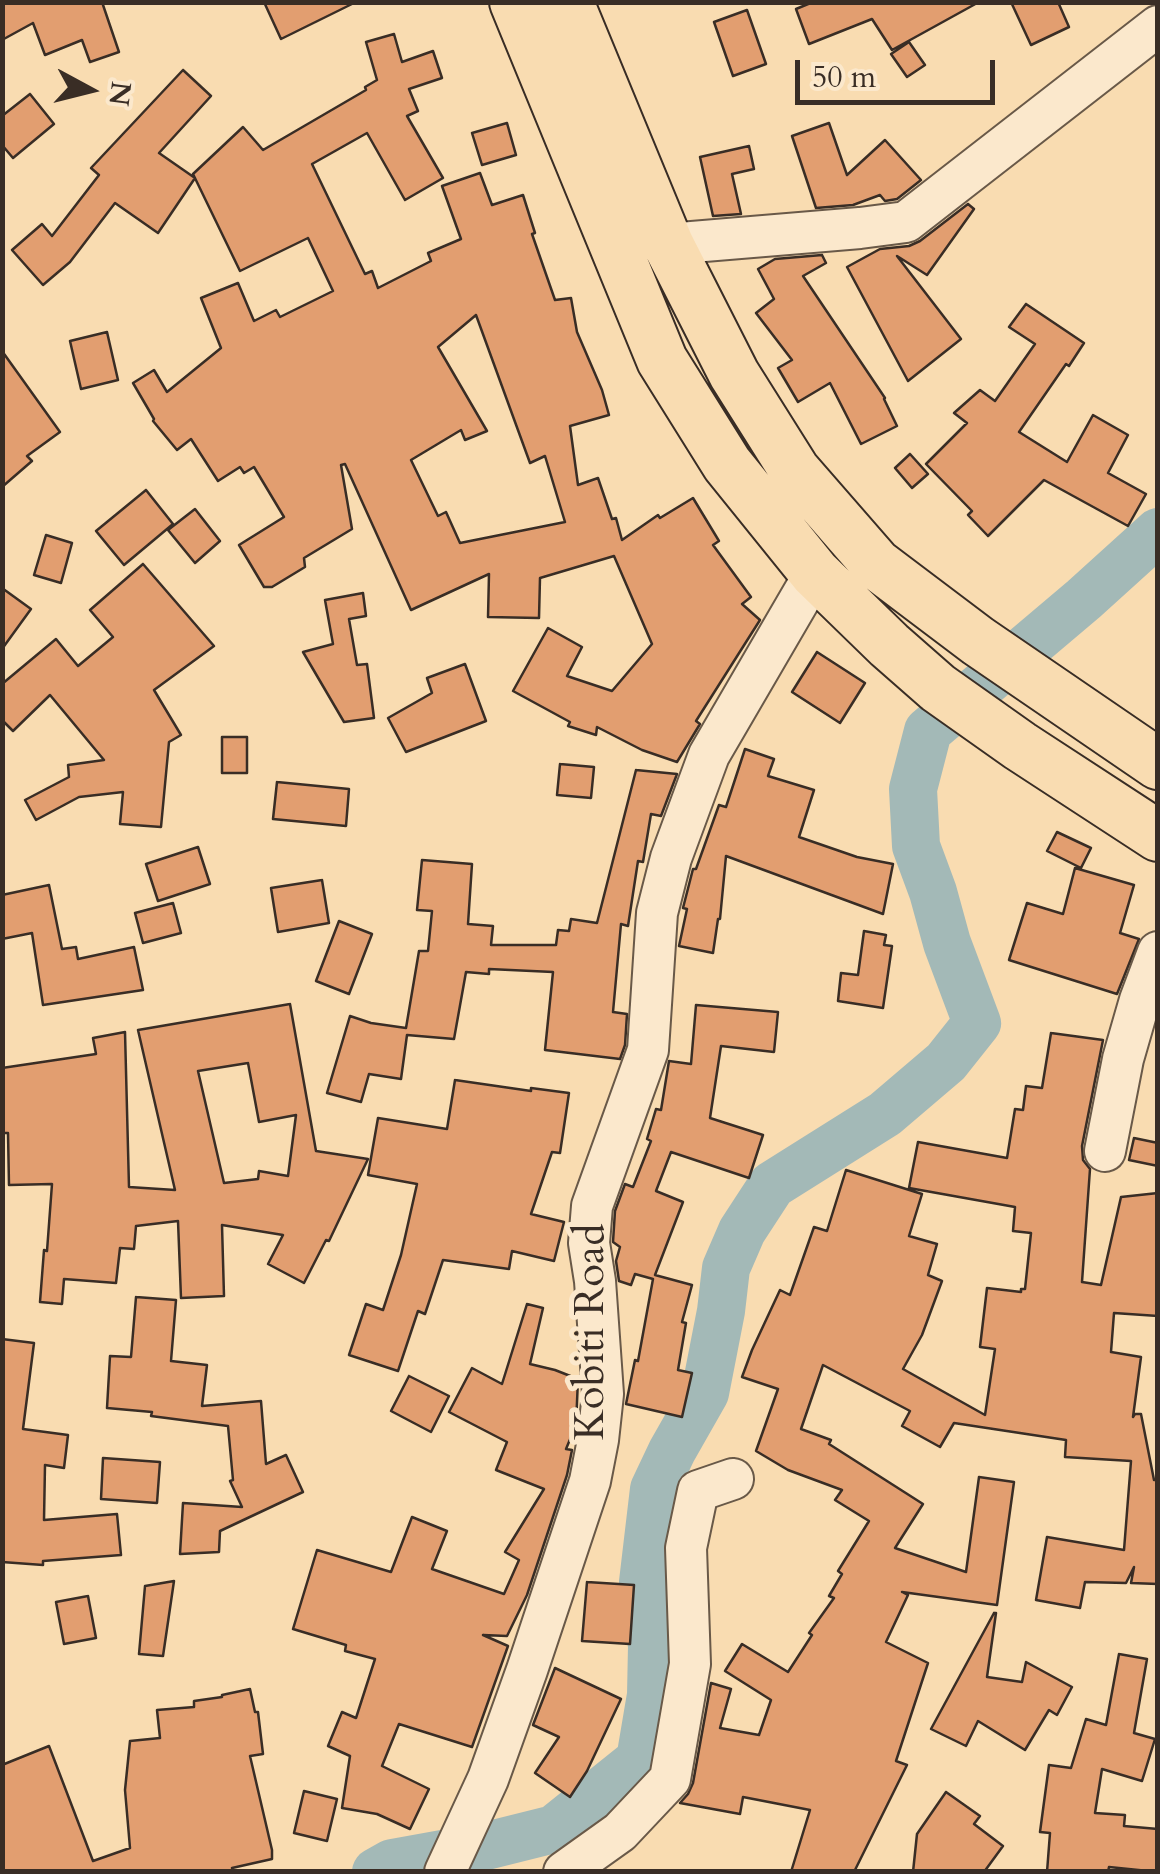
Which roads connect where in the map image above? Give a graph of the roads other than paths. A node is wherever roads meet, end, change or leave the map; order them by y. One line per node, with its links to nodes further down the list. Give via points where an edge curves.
1 (515, 2): 5 (main road, via 662,360 727,464)
2 (568, 2): 4 (main road)
3 (1158, 26): 4 (street, via 906,222)
4 (668, 244): 6 (main road, via 734,374 794,471 876,564)
5 (815, 574): 7 (main road, via 938,688); 11 (street, Kobiti Road, via 709,755 670,858 657,913 648,1050 592,1206 602,1394 590,1481 488,1779)
6 (1158, 764)
7 (1158, 836)
8 (1158, 952): 9 (street, via 1123,1059)
9 (1105, 1151)
10 (733, 1479): 12 (street, via 698,1491 686,1548 690,1664 670,1779 620,1832)
11 (452, 1858)
12 (564, 1872)

